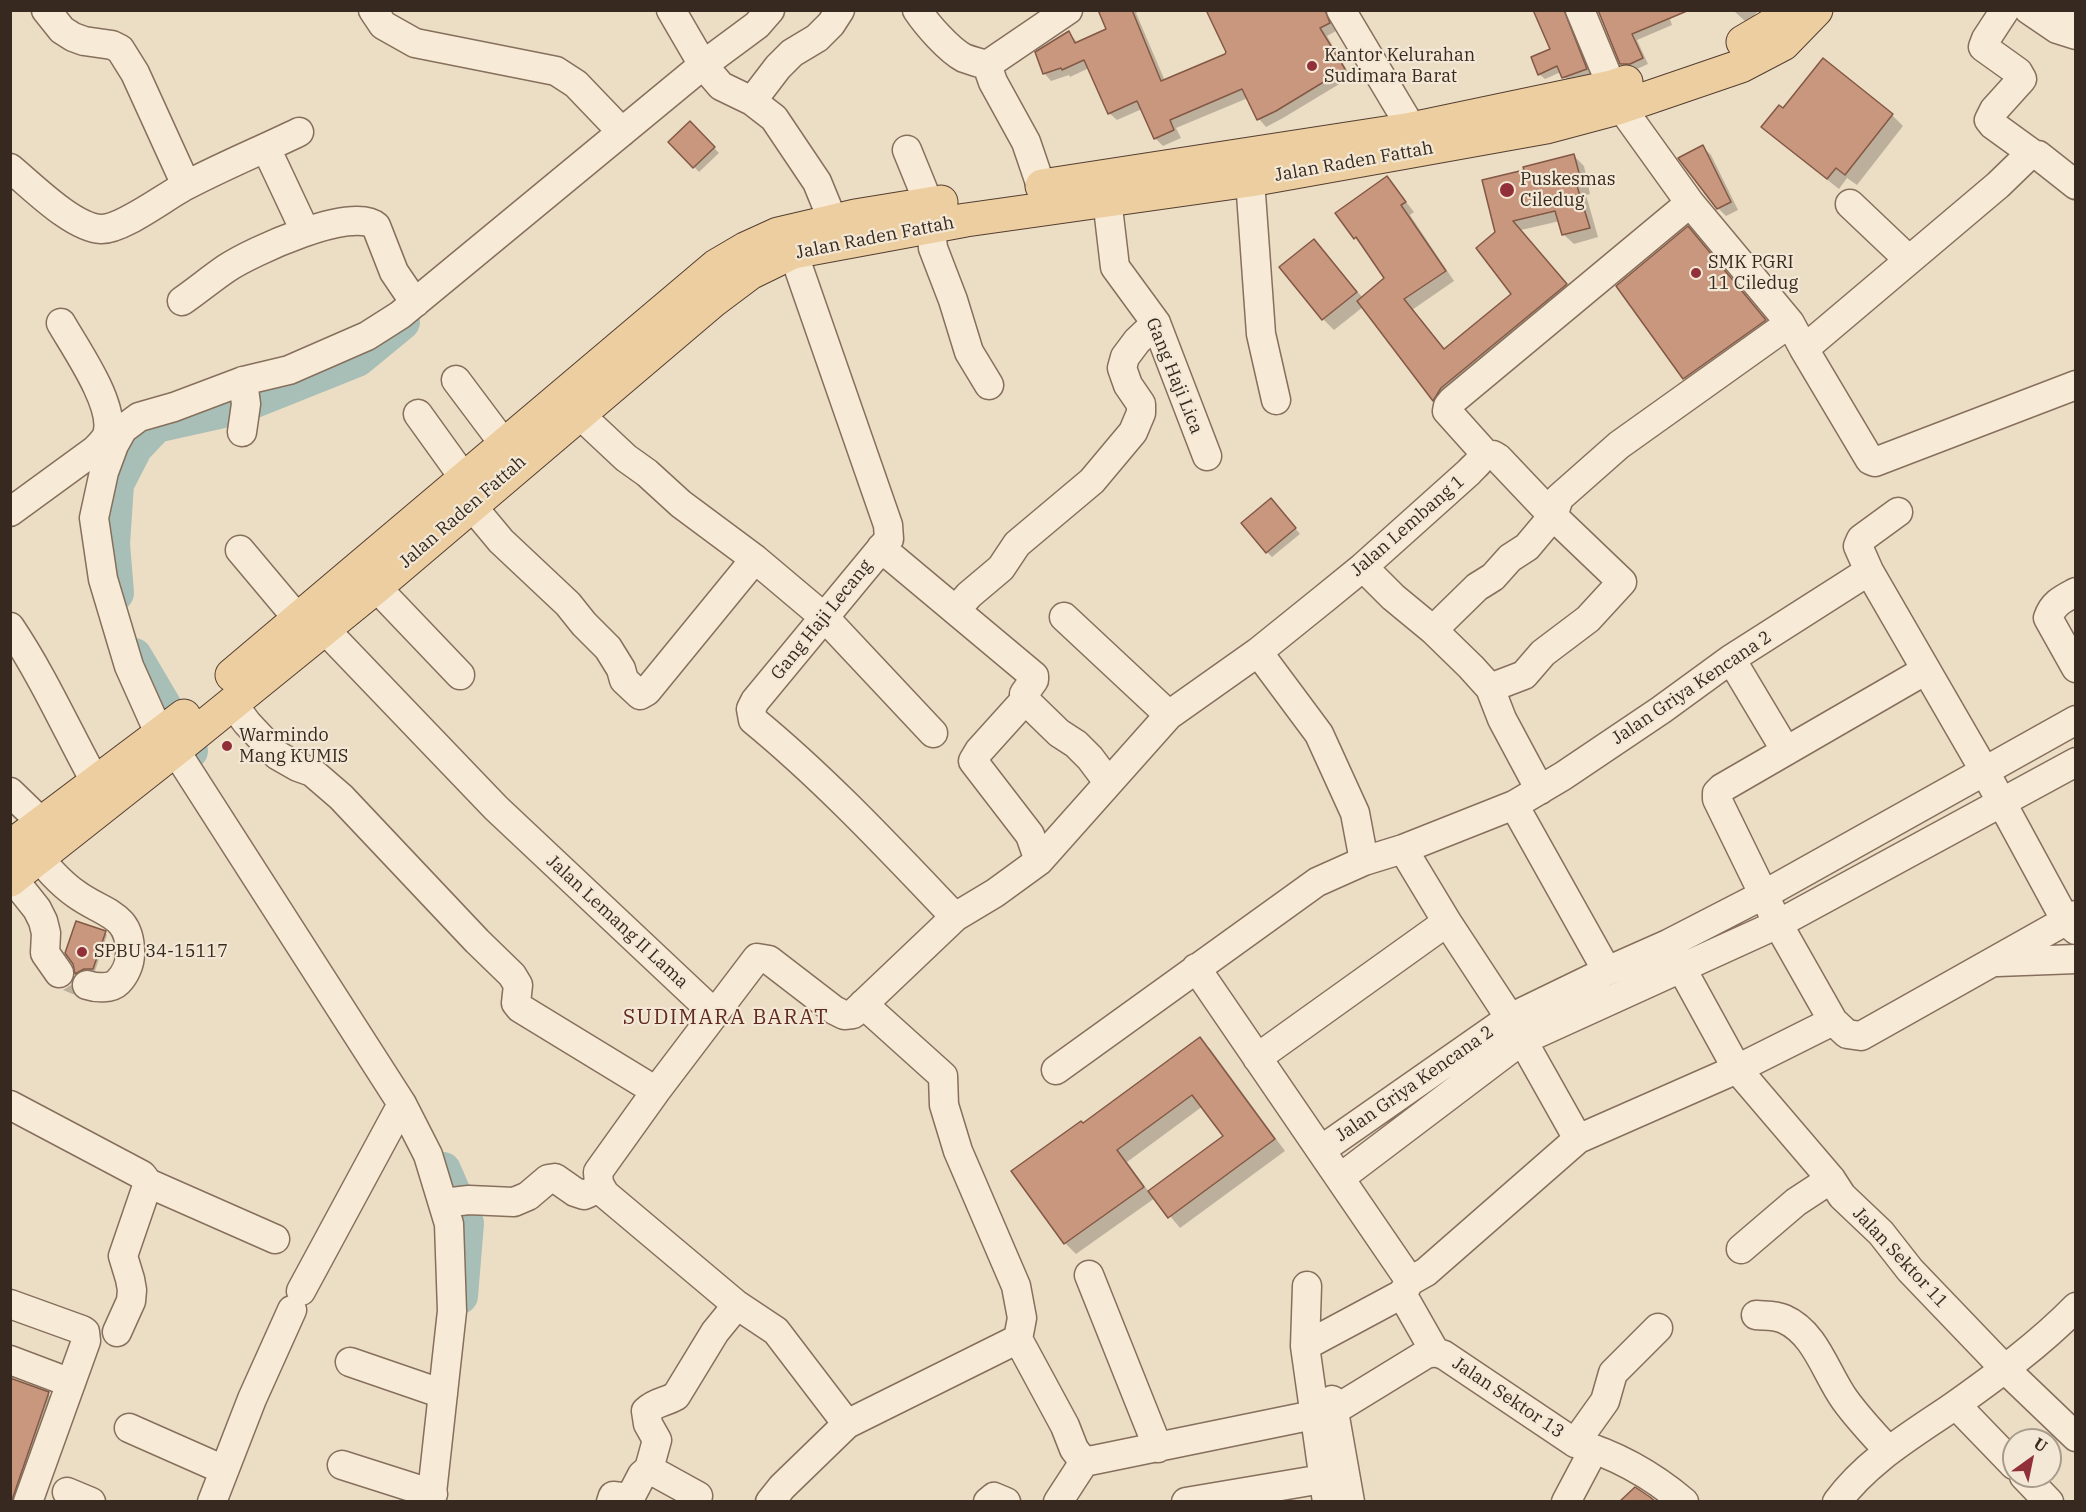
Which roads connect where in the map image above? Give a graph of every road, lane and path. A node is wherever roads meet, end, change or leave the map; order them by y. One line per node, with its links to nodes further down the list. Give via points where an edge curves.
1 (46, 10): 27 (street, via 73,37 120,49 135,73)
2 (373, 10): 21 (street, via 383,25 415,43 556,71 576,84)
3 (671, 10): 16 (street)
4 (770, 10): 16 (street)
5 (840, 10): 18 (street, via 817,38 778,66)
6 (917, 10): 15 (street, via 963,57)
7 (1068, 10): 15 (street)
8 (1341, 10): 19 (street)
9 (1580, 10): 17 (street)
10 (1784, 10): 17 (main road, Jalan Raden Fattah, via 1772,25 1750,39)
11 (1816, 10): 17 (main road, Jalan Raden Fattah, via 1783,44 1741,66)
12 (2005, 10): 23 (street, via 1983,47 2022,79 1989,120)
13 (2029, 10): 14 (street)
14 (2068, 25)
15 (987, 65): 29 (street, via 1026,142)
16 (711, 74): 18 (street); 21 (street)
17 (1617, 97): 19 (main road, Jalan Raden Fattah); 26 (main road, Jalan Raden Fattah, via 1546,127); 31 (street)
18 (752, 100): 34 (street, via 774,118 794,147 817,182)
19 (1412, 129): 29 (main road, Jalan Raden Fattah)
20 (300, 132): 22 (street)
21 (622, 132): 39 (street)
22 (266, 148): 27 (street); 35 (street)
23 (2031, 154): 28 (street); 37 (street)
24 (918, 162): 33 (street)
25 (10, 168): 27 (street, via 57,207 83,224 102,229 135,216)
26 (1250, 180): 30 (main road, Jalan Raden Fattah); 48 (street, via 1261,334)
27 (186, 185)
28 (2076, 185)
29 (1041, 186): 33 (main road, Jalan Raden Fattah)
30 (1107, 199): 33 (main road, Jalan Raden Fattah); 41 (street, Gang Haji Lica, via 1115,267)
31 (1690, 203): 42 (street); 53 (street, via 1452,401 1447,411)
32 (1850, 204): 37 (street)
33 (930, 215): 34 (main road, Jalan Raden Fattah); 36 (main road, Jalan Raden Fattah); 45 (street, via 933,248 969,352)
34 (833, 221): 52 (main road, Jalan Raden Fattah, via 778,234 716,266)
35 (305, 231): 38 (street, via 228,267); 39 (street, via 350,221 371,222 394,272)
36 (793, 252): 50 (main road, Jalan Raden Fattah, via 741,279); 59 (street, Gang Haji Lecang, via 888,525 889,539)
37 (1909, 260): 43 (street)
38 (182, 300)
39 (415, 303): 47 (street, via 367,336)
40 (61, 323): 56 (street, via 95,381 109,417 108,434 95,450)
41 (1156, 323): 54 (street, Gang Haji Lica); 66 (street, via 1137,341 1122,368 1141,404 1133,432 1092,481 1017,544 1001,568)
42 (1790, 323): 43 (street); 58 (street, via 1620,445 1560,498)
43 (1804, 349): 46 (street, via 1870,460 1875,462)
44 (456, 380): 52 (street)
45 (989, 385)
46 (2076, 385)
47 (244, 390): 51 (street); 84 (street, via 139,417 123,429 104,472 94,518 103,579 129,666)
48 (1276, 400)
49 (417, 414): 55 (street)
50 (579, 414): 55 (main road, Jalan Raden Fattah); 61 (street, via 681,504)
51 (242, 432)
52 (504, 444): 55 (main road, Jalan Raden Fattah)
53 (1483, 455): 58 (street, via 1498,458); 62 (street, Jalan Lembang 1)
54 (1207, 456)
55 (468, 491): 61 (street, via 501,541 608,648 624,680 640,696 689,642); 64 (main road, Jalan Raden Fattah); 69 (main road, Jalan Raden Fattah)
56 (10, 512)
57 (1898, 512): 63 (street, via 1858,542)
58 (1552, 516): 71 (street, via 1527,547 1477,587); 77 (street, via 1622,582 1588,619 1543,653 1524,675)
59 (881, 548): 66 (street); 68 (street, Gang Haji Lecang)
60 (240, 550): 69 (street, Jalan Lemang II Lama)
61 (754, 559): 68 (street)
62 (1363, 567): 71 (street); 72 (street, Jalan Lembang 1)
63 (1869, 571): 73 (street, Jalan Griya Kencana 2); 75 (street)
64 (376, 587): 69 (main road, Jalan Raden Fattah); 76 (street)
65 (2076, 592): 74 (street, via 2058,602 2048,618)
66 (956, 610): 78 (street, via 1034,676 1024,694)
67 (1064, 617): 80 (street)
68 (825, 618): 83 (street); 99 (street, Gang Haji Lecang, via 755,701 753,720 858,815)
69 (310, 620): 79 (main road, Jalan Raden Fattah); 81 (main road, Jalan Raden Fattah); 111 (street, Jalan Lemang II Lama, via 496,808)
70 (10, 627): 91 (street, via 28,653)
71 (1433, 630): 77 (street)
72 (1258, 652): 80 (street, Jalan Lembang 1); 97 (street, via 1319,734 1355,813)
73 (1731, 659): 85 (street); 89 (street, Jalan Griya Kencana 2)
74 (2076, 668)
75 (1926, 670): 85 (street); 87 (street)
76 (460, 675)
77 (1490, 688): 89 (street)
78 (1025, 700): 88 (street, via 1076,744); 96 (street, via 973,760 1030,835)
79 (232, 703): 81 (main road, Jalan Raden Fattah); 117 (street, via 277,755 312,772 341,797 512,975 518,985 516,1003 520,1008)
80 (1169, 715): 88 (street, Jalan Lembang 1)
81 (200, 716): 84 (main road, Jalan Raden Fattah)
82 (2076, 720): 87 (street, Jalan Griya Kencana 2)
83 (933, 734)
84 (170, 740): 91 (main road, Jalan Raden Fattah); 118 (street)
85 (1786, 751): 98 (street, via 1717,793)
86 (2076, 762): 92 (street, Jalan Griya Kencana 2)
87 (1984, 770): 92 (street); 98 (street, Jalan Griya Kencana 2)
88 (1108, 782): 96 (street, Jalan Lembang 1)
89 (1540, 790): 93 (street, Jalan Griya Kencana 2)
90 (10, 792): 95 (street)
91 (101, 792): 95 (main road, Jalan Raden Fattah)
92 (2001, 803): 101 (street); 102 (street, Jalan Griya Kencana 2)
93 (1514, 805): 94 (street, Jalan Griya Kencana 2); 107 (street)
94 (1403, 849): 97 (street, Jalan Griya Kencana 2); 100 (street, Jalan Griya Kencana 2)
95 (21, 857): 108 (street, via 46,933 45,953); 109 (street, via 122,921 130,941 130,961 122,978 114,986)
96 (1039, 861): 99 (street, Jalan Lembang 1)
97 (1364, 861): 105 (street, Jalan Griya Kencana 2, via 1317,882)
98 (1765, 894): 102 (street); 107 (street, Jalan Griya Kencana 2)
99 (955, 917): 110 (street, Jalan Lembang 1)
100 (1448, 922): 113 (street, Jalan Griya Kencana 2); 114 (street)
101 (2072, 922): 104 (street)
102 (1778, 924): 106 (street, Jalan Griya Kencana 2); 112 (street)
103 (2076, 959): 104 (street)
104 (1992, 962): 112 (street, via 1861,1036 1847,1034)
105 (1196, 968): 114 (street, Jalan Griya Kencana 2); 116 (street, Jalan Griya Kencana 2)
106 (1682, 969): 113 (street, Jalan Griya Kencana 2); 115 (street)
107 (1607, 971): 113 (street, Jalan Griya Kencana 2)
108 (58, 973)
109 (87, 985)
110 (863, 1004): 111 (street, via 853,1014 844,1015 761,957); 138 (street, via 944,1076 944,1105 958,1151 1016,1286 1022,1318)
111 (715, 1014): 117 (street)
112 (1833, 1021): 115 (street)
113 (1516, 1030): 120 (street, Jalan Griya Kencana 2); 121 (street, Jalan Griya Kencana 2); 122 (street, Jalan Griya Kencana 2)
114 (1257, 1058): 121 (street, Jalan Griya Kencana 2)
115 (1737, 1069): 120 (street); 123 (street, Jalan Sektor 11)
116 (1056, 1070)
117 (656, 1091): 125 (street, via 598,1172)
118 (402, 1104): 126 (street); 158 (street, via 296,1301)
119 (10, 1105): 124 (street, via 142,1175)
120 (1578, 1139): 131 (street)
121 (1321, 1150): 122 (street, Jalan Griya Kencana 2)
122 (1340, 1178): 131 (street, Jalan Griya Kencana 2)
123 (1831, 1179): 128 (street, via 1796,1202); 143 (street, Jalan Sektor 11, via 1842,1196 1881,1233 1910,1270)
124 (148, 1183): 127 (street); 137 (street, via 123,1256 131,1301)
125 (599, 1184): 126 (street, via 584,1195 555,1178 514,1202); 133 (street, via 604,1194)
126 (453, 1202): 145 (street, via 449,1224 452,1311)
127 (275, 1239)
128 (1741, 1250)
129 (1089, 1275): 152 (street)
130 (1307, 1286): 139 (street)
131 (1406, 1287): 139 (street); 140 (street, Jalan Griya Kencana 2)
132 (10, 1304): 144 (street, via 85,1332 86,1341)
133 (737, 1305): 148 (street, via 776,1331); 157 (street, via 715,1332 676,1396 656,1402 646,1411 657,1440)
134 (2076, 1307): 143 (street)
135 (1756, 1315): 153 (street, via 1785,1320 1805,1335 1845,1401)
136 (1658, 1328): 151 (street, via 1613,1373)
137 (117, 1332)
138 (1017, 1339): 148 (street); 155 (street)
139 (1314, 1341): 147 (street)
140 (1435, 1352): 147 (street, Jalan Sektor 13); 151 (street, Jalan Sektor 13)
141 (10, 1360): 144 (street)
142 (350, 1362): 145 (street)
143 (2004, 1368): 146 (street); 150 (street, Jalan Sektor 11)
144 (71, 1383): 164 (street)
145 (443, 1394): 162 (street)
146 (1956, 1404): 153 (street); 154 (street)
147 (1324, 1413): 152 (street, Jalan Sektor 13); 160 (street)
148 (847, 1424): 167 (street)
149 (129, 1428): 158 (street)
150 (2076, 1437)
151 (1585, 1446): 172 (street); 173 (street, Jalan Sektor 13, via 1627,1463)
152 (1158, 1448): 155 (street, Jalan Sektor 13)
153 (1888, 1450): 174 (street)
154 (2002, 1452)
155 (1084, 1462): 170 (street)
156 (342, 1465): 162 (street)
157 (649, 1469): 161 (street); 166 (street, via 630,1498 613,1496)
158 (224, 1470): 165 (street)
159 (2036, 1488): 175 (street)
160 (1336, 1489): 163 (street)
161 (698, 1496)
162 (432, 1498)
163 (1215, 1499): 171 (street)
164 (28, 1502)
165 (212, 1502)
166 (611, 1502)
167 (771, 1502)
168 (988, 1502): 169 (street, via 994,1497)
169 (1006, 1502)
170 (1058, 1502)
171 (1186, 1502)
172 (1566, 1502)
173 (1684, 1502)
174 (1837, 1502)
175 (2049, 1502)

